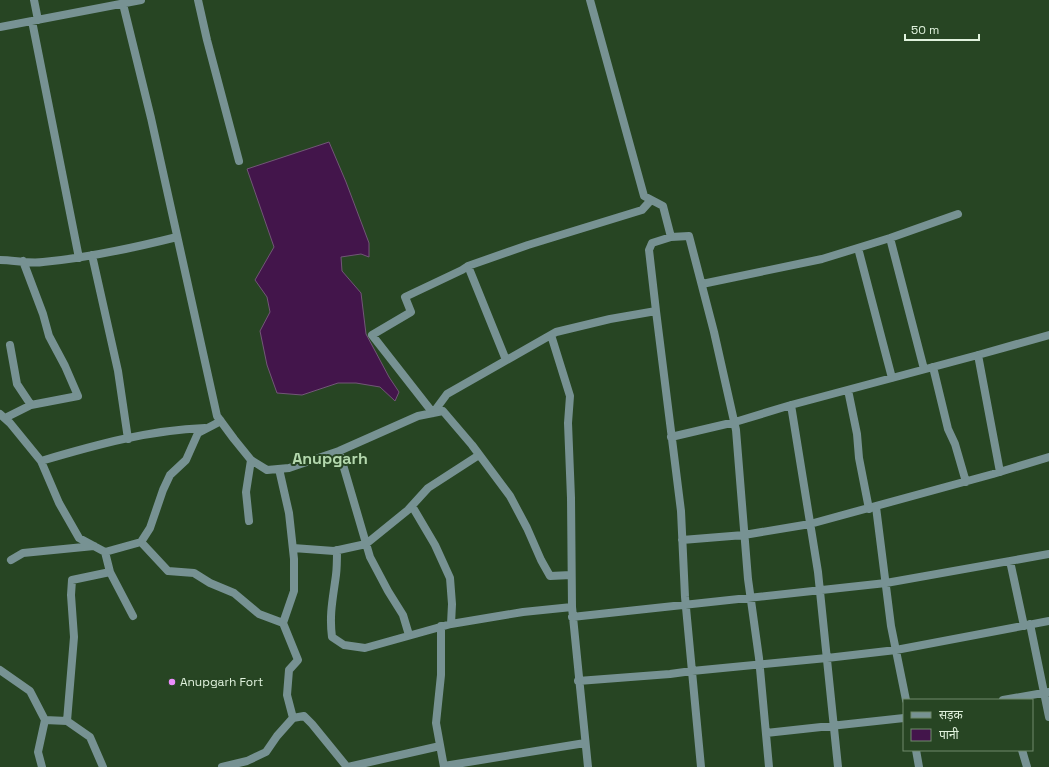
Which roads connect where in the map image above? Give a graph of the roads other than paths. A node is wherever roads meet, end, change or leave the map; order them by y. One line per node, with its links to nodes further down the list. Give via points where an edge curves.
1 (34, 0): 6 (street)
2 (141, 0): 5 (street)
3 (198, 0): 8 (street)
4 (590, 0): 9 (street, via 644,196)
5 (119, 3): 6 (street); 11 (street, via 151,118)
6 (35, 20): 7 (street); 16 (street)
7 (0, 27)
8 (239, 161)
9 (651, 200): 12 (street, via 663,206); 19 (street, via 642,210)
10 (958, 214): 13 (street)
11 (177, 237): 15 (street); 35 (street, via 217,416)
12 (671, 237): 20 (street, via 689,236); 21 (street, via 652,243 649,250)
13 (890, 238): 14 (street); 28 (street)
14 (858, 248): 20 (street, via 822,259); 29 (street)
15 (92, 255): 16 (street); 39 (street, via 118,372)
16 (79, 258): 18 (street)
17 (0, 260): 18 (street)
18 (24, 261): 31 (street, via 49,336 78,396)
19 (468, 266): 26 (street); 33 (street, via 405,297 411,312 372,335)
20 (702, 284): 36 (street)
21 (656, 311): 22 (street, via 610,319); 38 (street)
22 (551, 335): 26 (street); 64 (street, via 570,396 568,423)
23 (1049, 335): 25 (street)
24 (10, 345): 31 (street, via 17,384)
25 (978, 355): 27 (street); 46 (street)
26 (506, 360): 33 (street, via 447,394)
27 (933, 367): 28 (street); 47 (street, via 948,429)
28 (924, 369): 29 (street)
29 (892, 378): 30 (street)
30 (848, 390): 32 (street); 49 (street, via 857,434 858,458)
31 (30, 405): 34 (street)
32 (791, 405): 36 (street); 51 (street)
33 (433, 413): 40 (street, via 418,416); 41 (street, via 443,411)
34 (3, 416): 43 (street)
35 (221, 421): 37 (street); 44 (street)
36 (735, 422): 38 (street); 52 (street)
37 (207, 428): 39 (street, via 179,429); 54 (street, via 198,433 186,460 170,475 150,528)
38 (671, 437): 53 (street, via 681,510)
39 (128, 439): 43 (street)
40 (339, 451): 45 (street); 55 (street)
41 (479, 455): 48 (street, via 428,488); 64 (street, via 510,496 550,576)
42 (1049, 457): 46 (street)
43 (41, 460): 56 (street, via 59,503 79,538)
44 (250, 460): 45 (street, via 267,470); 50 (street, via 246,492)
45 (279, 469): 57 (street, via 289,513)
46 (1000, 472): 47 (street)
47 (966, 482): 49 (street)
48 (412, 506): 55 (street); 74 (street, via 436,545 450,578)
49 (872, 508): 51 (street); 65 (street)
50 (249, 521)
51 (810, 524): 52 (street); 66 (street)
52 (744, 535): 53 (street); 67 (street)
53 (682, 540): 68 (street)
54 (141, 542): 59 (street); 73 (street, via 168,571 194,573 234,593 259,614)
55 (366, 544): 58 (street); 77 (street, via 370,557 403,615)
56 (94, 546): 59 (street); 61 (street, via 23,553)
57 (293, 548): 58 (street); 73 (street, via 294,591)
58 (337, 550): 77 (street, via 330,621 332,637 344,645 365,648)
59 (105, 552): 63 (street)
60 (1049, 554): 62 (street)
61 (11, 560)
62 (1010, 560): 65 (street); 75 (street)
63 (110, 572): 70 (street); 91 (street, via 72,580 74,637)
64 (571, 575): 69 (street)
65 (886, 583): 66 (street); 78 (street)
66 (820, 590): 67 (street); 79 (street)
67 (750, 597): 68 (street); 80 (street)
68 (686, 605): 71 (street); 82 (street)
69 (572, 607): 71 (street); 74 (street)
70 (133, 616)
71 (572, 617): 83 (street)
72 (1049, 621): 75 (street)
73 (283, 623): 88 (street, via 298,660 289,670 287,696)
74 (451, 624): 76 (street)
75 (1027, 625): 78 (street); 84 (street)
76 (441, 626): 77 (street); 95 (street, via 442,675 436,724)
77 (410, 635)
78 (896, 650): 79 (street); 85 (street)
79 (827, 658): 80 (street); 92 (street)
80 (759, 665): 82 (street); 93 (street)
81 (0, 670): 90 (street, via 30,691)
82 (692, 671): 83 (street); 108 (street)
83 (578, 681): 94 (street)
84 (1046, 692): 86 (street); 87 (street)
85 (906, 699)
86 (1012, 699)
87 (1049, 717)
88 (293, 718): 99 (street, via 266,752); 105 (street, via 304,716)
89 (903, 718): 92 (street)
90 (45, 720): 91 (street); 102 (street, via 38,752)
91 (67, 721): 103 (street, via 90,737)
92 (834, 726): 93 (street); 110 (street)
93 (766, 732): 109 (street)
94 (585, 743): 100 (street); 101 (street)
95 (440, 746): 98 (street); 101 (street)
96 (916, 751): 111 (street)
97 (1022, 751): 112 (street)
98 (390, 758): 105 (street); 106 (street)
99 (249, 764): 104 (street)
100 (588, 765): 107 (street)
101 (444, 766)
102 (42, 767)
103 (103, 767)
104 (222, 767)
105 (348, 767)
106 (391, 767)
107 (579, 767)
108 (701, 767)
109 (769, 767)
110 (838, 767)
111 (919, 767)
112 (1027, 767)

